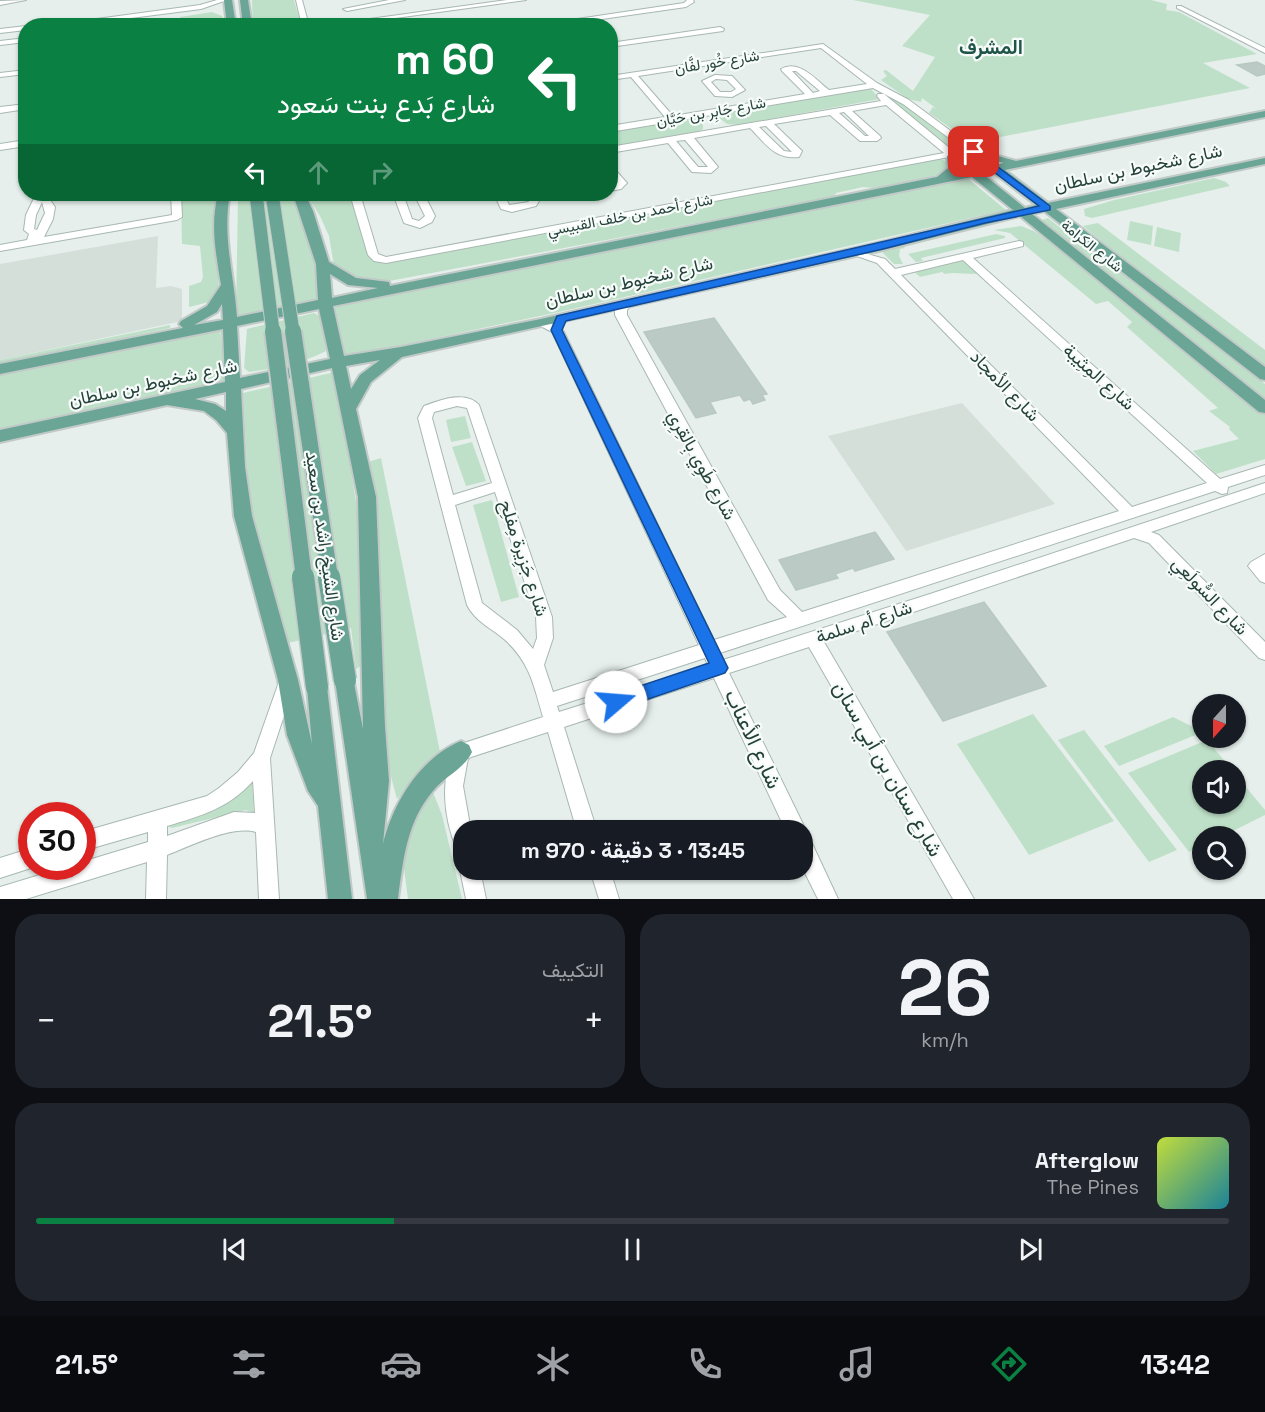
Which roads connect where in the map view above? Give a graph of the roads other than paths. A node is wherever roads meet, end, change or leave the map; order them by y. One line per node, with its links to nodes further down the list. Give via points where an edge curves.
1 (23, 0): 10 (street)
2 (226, 0): 14 (street); 16 (main road)
3 (244, 0): 23 (main road)
4 (300, 0): 24 (street)
5 (344, 0): 13 (street)
6 (402, 0): 13 (street)
7 (523, 0): 9 (street)
8 (690, 0): 27 (street, via 686,5)
9 (499, 2): 26 (street)
10 (0, 3)
11 (171, 3): 15 (street); 17 (street)
12 (1179, 7): 37 (street)
13 (347, 9): 25 (street)
14 (202, 10): 15 (street); 16 (street)
15 (181, 12): 17 (street); 21 (street)
16 (223, 12): 22 (main road)
17 (161, 14): 18 (street); 19 (street); 20 (street)
18 (123, 18)
19 (137, 18)
20 (166, 18)
21 (176, 18)
22 (227, 18)
23 (247, 18)
24 (304, 18)
25 (351, 18)
26 (393, 18)
27 (582, 18)
28 (18, 29): 30 (street)
29 (720, 29): 35 (street)
30 (0, 31)
31 (18, 34): 32 (street)
32 (0, 36)
33 (18, 41): 34 (street)
34 (0, 43)
35 (618, 44)
36 (823, 46): 40 (street, شارع خُور لفَّان); 42 (street, شارع الكرامة)
37 (1265, 51)
38 (18, 73): 39 (street)
39 (0, 75)
40 (633, 75): 41 (street, شارع خُور لفَّان); 55 (street)
41 (618, 77)
42 (874, 85): 43 (street, شارع جَابِر بن حَيَّان); 46 (street, شارع الكرامة); 66 (street, شارع الكرامة, via 906,102)
43 (826, 92): 45 (street, شارع جَابِر بن حَيَّان); 45 (street, via 798,69 785,69)
44 (732, 95): 47 (street)
45 (811, 95): 47 (street, شارع جَابِر بن حَيَّان)
46 (888, 102): 49 (street, شارع جَابِر بن حَيَّان); 67 (street, شارع الكرامة)
47 (743, 106): 51 (street, شارع جَابِر بن حَيَّان)
48 (18, 107): 50 (street)
49 (845, 109): 52 (street, شارع جَابِر بن حَيَّان); 52 (street, via 877,138 863,139)
50 (0, 110)
51 (722, 110): 54 (street, شارع جَابِر بن حَيَّان); 58 (street, via 714,115 716,120)
52 (831, 111): 56 (street, شارع جَابِر بن حَيَّان)
53 (1265, 114): 69 (main road, شارع شخبوط بن سلطان)
54 (685, 117): 55 (street, شارع جَابِر بن حَيَّان); 60 (street, via 708,124)
55 (671, 119): 59 (street, شارع جَابِر بن حَيَّان)
56 (767, 122): 57 (street, شارع جَابِر بن حَيَّان); 57 (street, شارع جَابِر بن حَيَّان, via 796,154 781,154)
57 (752, 125): 58 (street, شارع جَابِر بن حَيَّان)
58 (738, 127): 60 (street, شارع جَابِر بن حَيَّان)
59 (618, 128)
60 (700, 134): 61 (street, شارع جَابِر بن حَيَّان)
61 (687, 136): 62 (street, شارع جَابِر بن حَيَّان); 62 (street, شارع جَابِر بن حَيَّان, via 713,167 711,170 695,170)
62 (670, 139): 65 (street, شارع جَابِر بن حَيَّان)
63 (18, 144): 64 (street)
64 (0, 147)
65 (618, 149)
66 (974, 152): 69 (main road, via 999,160); 70 (street, شارع الكرامة)
67 (952, 155): 71 (street, شارع الكرامة); 72 (main road, via 954,169); 81 (street, شارع أحمد بن خلف القبيسي, via 386,260 373,255)
68 (1265, 161): 73 (main road, شارع شخبوط بن سلطان)
69 (1026, 162): 70 (main road, شارع شخبوط بن سلطان)
70 (995, 168): 71 (main road, شارع شخبوط بن سلطان); 86 (main road, شارع الكرامة)
71 (973, 172): 72 (main road, شارع شخبوط بن سلطان); 87 (main road, شارع الكرامة)
72 (941, 179): 99 (main road, شارع شخبوط بن سلطان)
73 (1088, 200): 86 (main road, شارع شخبوط بن سلطان); 89 (main road, via 1068,213)
74 (38, 201): 91 (street, via 28,228)
75 (46, 201): 91 (street, via 50,214)
76 (176, 201): 91 (street, via 177,217)
77 (223, 201): 98 (main road, via 220,239)
78 (257, 201): 142 (main road, شارع الشيخ راشد بن سعيد, bridge)
79 (273, 201): 149 (main road, شارع الشيخ راشد بن سعيد, bridge)
80 (302, 201): 96 (main road)
81 (357, 201)
82 (401, 201): 83 (street, via 408,221 420,225 430,216)
83 (422, 201)
84 (502, 201): 85 (street, via 512,209)
85 (534, 201)
86 (1047, 208): 87 (main road, شارع شخبوط بن سلطان); 89 (main road, شارع الكرامة)
87 (1023, 212): 88 (main road, شارع شخبوط بن سلطان); 90 (main road, شارع الكرامة)
88 (984, 220): 90 (main road, via 1020,223); 94 (main road, شارع شخبوط بن سلطان)
89 (1081, 233): 113 (main road, شارع الكرامة)
90 (1051, 234): 118 (main road, شارع الكرامة)
91 (34, 242): 93 (street)
92 (1018, 244): 95 (street)
93 (0, 248)
94 (881, 253): 97 (street, شارع الأمجاد); 101 (main road, شارع شخبوط بن سلطان, via 854,253)
95 (965, 256): 97 (street); 123 (street, شارع المِثِيبة)
96 (322, 264): 99 (main road, via 353,282); 100 (main road)
97 (893, 273): 127 (street, شارع الأمجاد)
98 (228, 285): 105 (main road); 107 (main road, via 207,313)
99 (412, 285): 100 (main road, شارع شخبوط بن سلطان)
100 (325, 303): 102 (main road, شارع شخبوط بن سلطان); 104 (main road)
101 (626, 303): 106 (main road, شارع شخبوط بن سلطان); 131 (street, شارع طَوِي بِالقِرِي, via 621,315 667,401 774,595)
102 (297, 309): 103 (main road, شارع شخبوط بن سلطان); 104 (main road, via 319,311)
103 (265, 315): 105 (main road, شارع شخبوط بن سلطان); 108 (main road, via 241,329)
104 (328, 319): 110 (main road)
105 (231, 321): 107 (main road, شارع شخبوط بن سلطان); 108 (main road)
106 (559, 324): 109 (main road, شارع شخبوط بن سلطان, via 541,322); 133 (street, شارع الأعناب)
107 (152, 337): 112 (main road, شارع شخبوط بن سلطان)
108 (231, 344): 111 (main road)
109 (401, 352): 110 (main road, شارع شخبوط بن سلطان); 117 (main road, via 365,379)
110 (336, 353): 114 (main road, شارع شخبوط بن سلطان, via 305,369); 117 (main road)
111 (231, 360): 114 (main road, via 247,374); 115 (main road)
112 (0, 369)
113 (1265, 375)
114 (274, 376): 115 (main road, شارع شخبوط بن سلطان)
115 (232, 385): 116 (main road, شارع شخبوط بن سلطان); 119 (main road)
116 (164, 400): 119 (main road, via 214,409 224,415); 120 (main road, شارع شخبوط بن سلطان)
117 (349, 407): 149 (main road, via 367,497 370,549 378,781)
118 (1265, 408)
119 (235, 432): 137 (main road, via 249,541)
120 (0, 436)
121 (1265, 470): 123 (street, شارع أم سلمة)
122 (501, 485): 126 (street, شارع جَزِيرة مِفلِح); 126 (street, شارع جَزِيرة مِفلِح, via 473,405 463,401 446,403 429,409 425,418); 135 (street, شارع جَزِيرة مِفلِح, via 544,617 545,638)
123 (1218, 485): 125 (street, شارع المِثِيبة); 127 (street, شارع أم سلمة)
124 (1265, 488): 125 (street, شارع أم سلمة)
125 (1233, 498): 128 (street, شارع أم سلمة)
126 (447, 502): 135 (street, شارع جَزِيرة مِفلِح, via 475,605 524,648)
127 (1130, 513): 131 (street, شارع أم سلمة)
128 (1156, 532): 132 (street, شارع أم سلمة, via 1132,532); 134 (street, شارع السُّولَعِي)
129 (1265, 560): 130 (street, via 1256,566)
130 (1265, 577)
131 (800, 619): 133 (street, شارع أم سلمة)
132 (813, 638): 136 (street, شارع أم سلمة); 165 (street, شارع سنان بن أبي سنان)
133 (709, 647): 136 (street, شارع الأعناب); 138 (street, شارع أم سلمة)
134 (1265, 653)
135 (536, 665): 138 (street, شارع جَزِيرة مِفلِح)
136 (719, 668): 139 (street, شارع أم سلمة); 146 (street, شارع الأعناب)
137 (288, 680): 141 (street); 142 (main road, via 306,760)
138 (548, 701): 139 (street, شارع جَزِيرة مِفلِح)
139 (554, 722): 140 (street, شارع أم سلمة); 145 (street, شارع جَزِيرة مِفلِح)
140 (461, 752): 144 (street, via 452,787); 161 (main road, via 432,773 408,807 391,858)
141 (261, 758): 143 (street, via 225,796); 147 (street)
142 (329, 802): 159 (main road, شارع الشيخ راشد بن سعيد)
143 (158, 819): 148 (street); 150 (street)
144 (459, 820)
145 (585, 820)
146 (791, 820)
147 (264, 825): 150 (street, via 234,821); 158 (street)
148 (96, 838)
149 (371, 848): 160 (main road, شارع الشيخ راشد بن سعيد)
150 (157, 849): 156 (street); 157 (street)
151 (18, 862): 153 (street)
152 (813, 867): 164 (street)
153 (0, 868)
154 (472, 880): 162 (street)
155 (603, 880): 163 (street)
156 (0, 897)
157 (156, 899)
158 (269, 899)
159 (340, 899)
160 (379, 899)
161 (386, 899)
162 (476, 899)
163 (609, 899)
164 (828, 899)
165 (964, 899)

